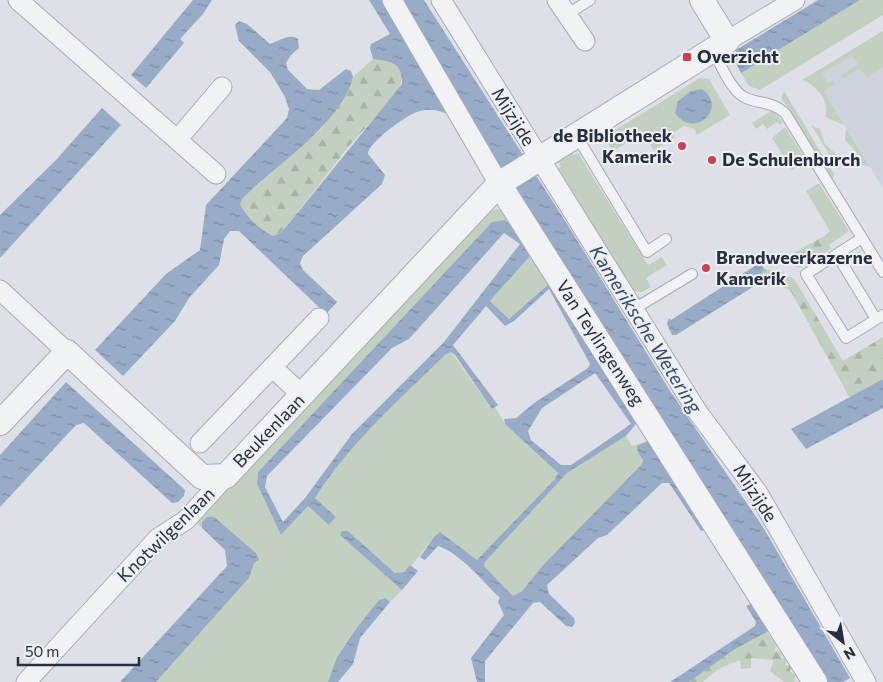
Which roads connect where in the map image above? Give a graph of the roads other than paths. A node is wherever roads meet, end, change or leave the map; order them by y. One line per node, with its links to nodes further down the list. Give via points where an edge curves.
1 (18, 0): 12 (street)
2 (392, 0): 15 (street, Van Teylingenweg)
3 (441, 0): 13 (street, Mijzijde)
4 (590, 0): 7 (lane)
5 (702, 0): 9 (street)
6 (796, 0): 9 (street)
7 (562, 7): 8 (street)
8 (585, 41)
9 (720, 46): 11 (street, Beukenlaan); 16 (lane, via 736,89 743,96 775,104 785,113)
10 (222, 87): 12 (street)
11 (576, 135): 13 (street, Beukenlaan); 17 (lane, via 647,252)
12 (177, 140): 14 (street)
13 (536, 160): 15 (street, Beukenlaan); 22 (street, Mijzijde)
14 (216, 174)
15 (502, 182): 27 (street, Beukenlaan); 32 (street, Van Teylingenweg)
16 (862, 238): 18 (lane); 19 (lane)
17 (666, 240)
18 (836, 255): 23 (lane); 23 (lane, via 806,274 846,338)
19 (883, 272)
20 (692, 274): 22 (lane)
21 (0, 290): 25 (street)
22 (634, 309): 33 (street, Mijzijde, via 697,411 758,493)
23 (880, 317)
24 (319, 318): 26 (street)
25 (66, 352): 28 (street); 30 (street, Beukenlaan, via 202,477)
26 (272, 367): 27 (street); 29 (street)
27 (303, 396): 30 (street, Beukenlaan)
28 (0, 423)
29 (200, 443)
30 (226, 476): 31 (street, Knotwilgenlaan, via 186,520 158,538)
31 (26, 682)
32 (815, 682)
33 (866, 682)

